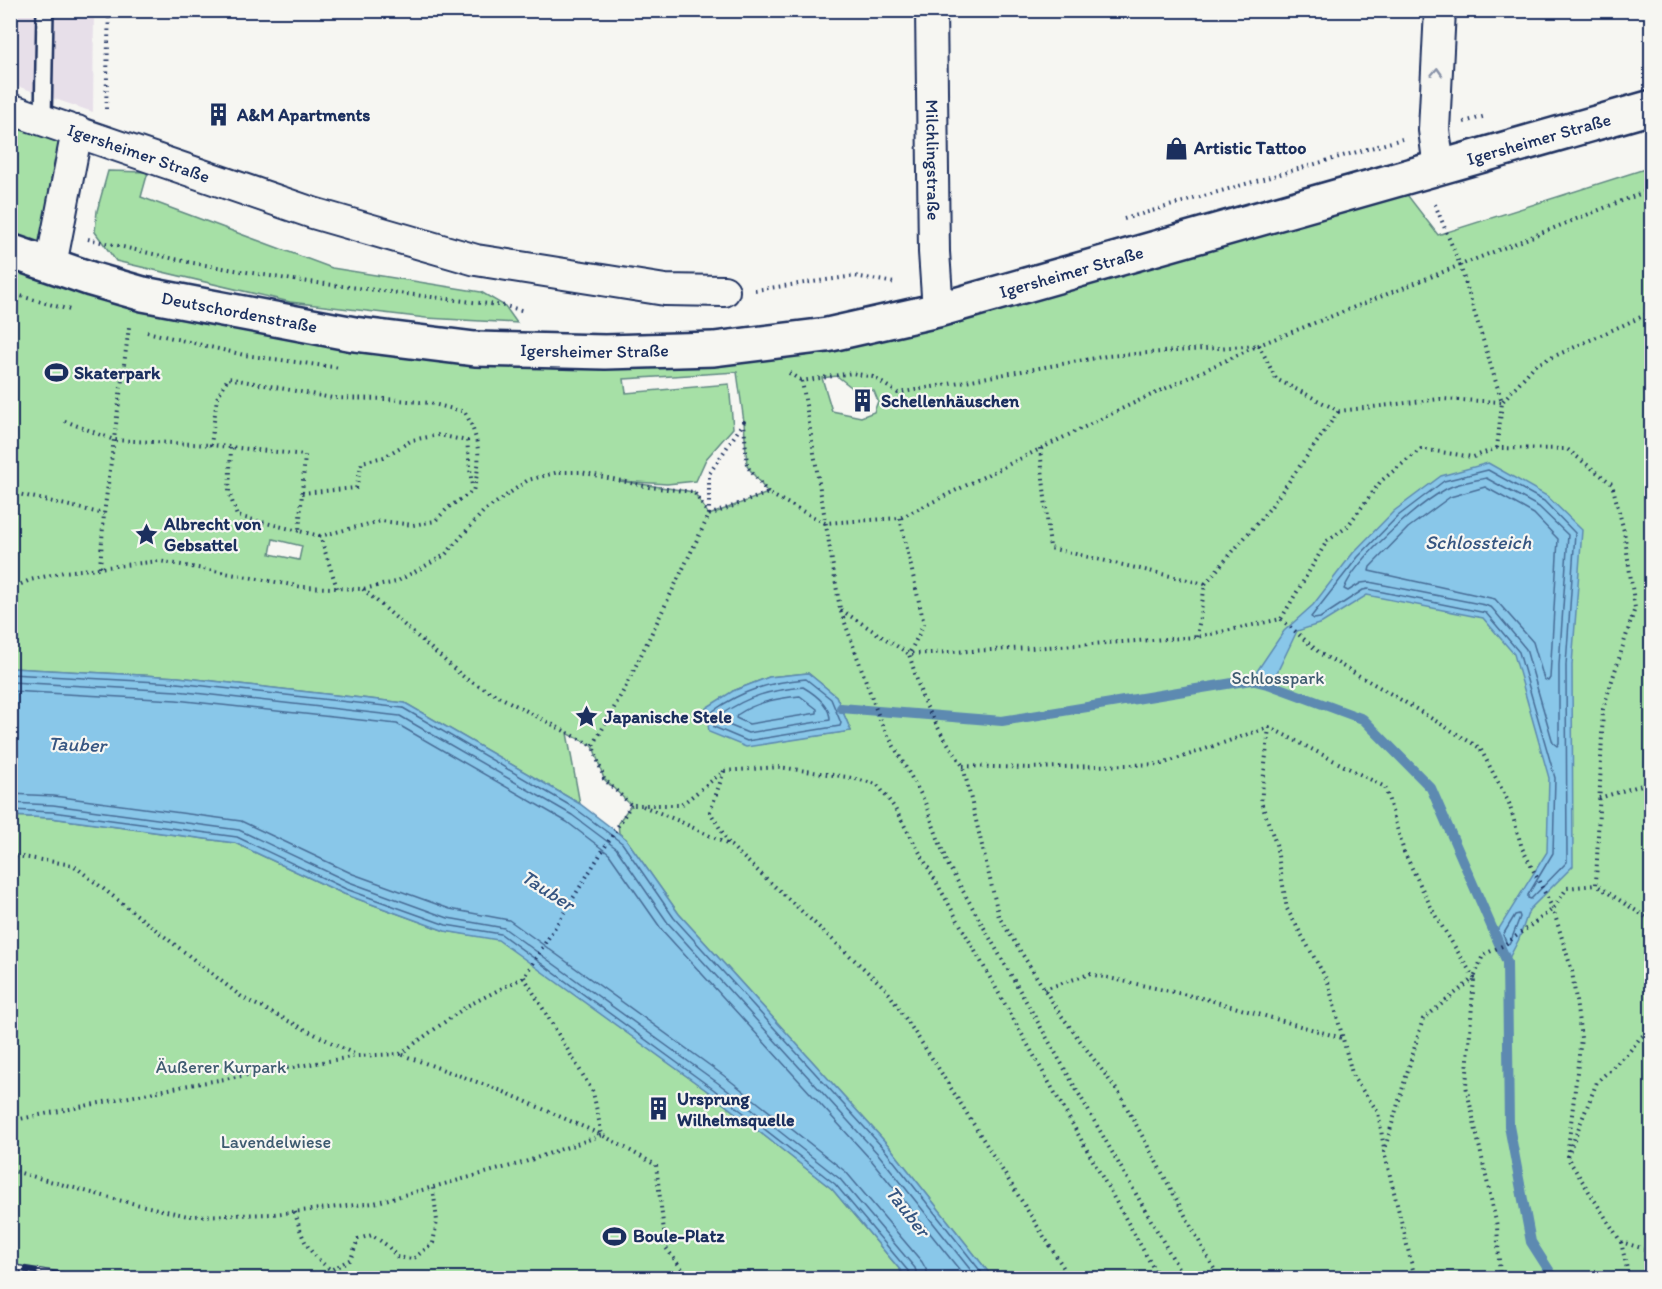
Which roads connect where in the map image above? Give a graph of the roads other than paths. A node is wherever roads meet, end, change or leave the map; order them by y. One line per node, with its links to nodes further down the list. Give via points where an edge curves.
1 (45, 10): 6 (lane)
2 (930, 10): 12 (street, Milchlingstraße)
3 (1440, 10): 8 (street, one-way to 3, via 1434,130)
4 (1652, 107): 8 (street, Igersheimer Straße)
5 (10, 109): 6 (street, Igersheimer Straße)
6 (43, 120): 7 (street, Igersheimer Straße)
7 (77, 131): 10 (street); 11 (street, Igersheimer Straße, via 313,213 476,260 665,290)
8 (1439, 168): 12 (street, Igersheimer Straße)
9 (10, 251): 10 (street, Deutschordenstraße)
10 (51, 265): 13 (street, Deutschordenstraße, via 143,294 354,334)
11 (724, 291)
12 (938, 310): 13 (street, Igersheimer Straße, via 827,335 714,349)
13 (475, 349)

